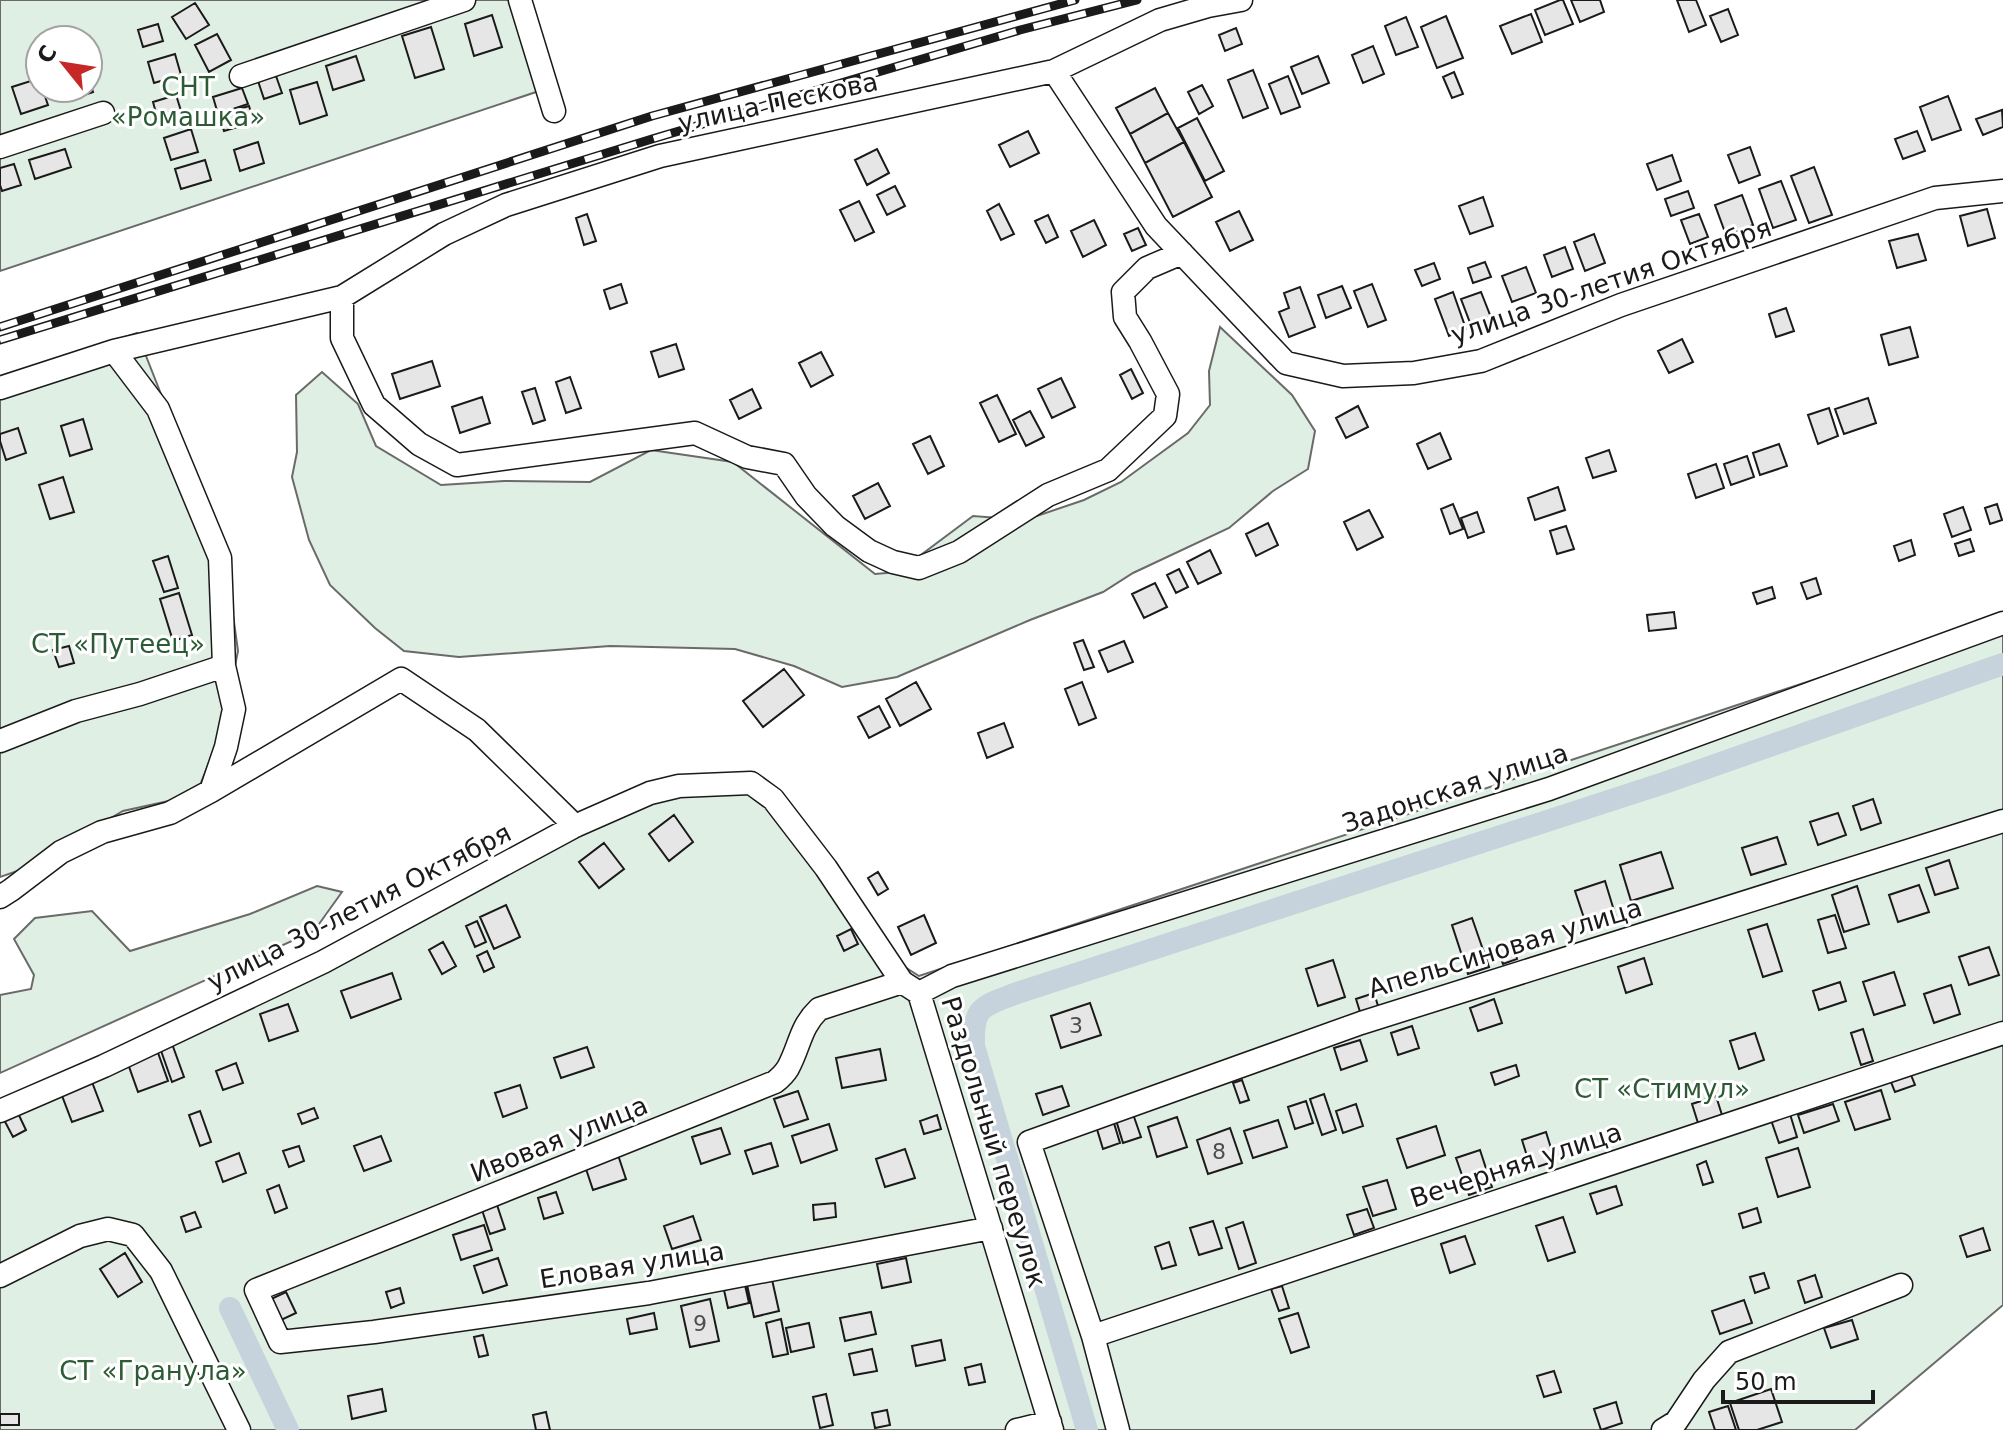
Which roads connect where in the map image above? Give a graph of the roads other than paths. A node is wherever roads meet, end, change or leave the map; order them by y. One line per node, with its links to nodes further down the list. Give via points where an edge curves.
1 (464, 0): 5 (street)
2 (520, 0): 6 (street)
3 (1241, 0): 4 (street, улица Пескова, via 1160,20)
4 (1054, 71): 10 (street, улица 30-летия Октября, via 1156,226); 11 (street, улица Пескова, via 660,156 506,205 444,234)
5 (241, 76)
6 (554, 111)
7 (103, 113): 8 (street)
8 (0, 147)
9 (2003, 191): 10 (street, улица 30-летия Октября, via 1935,198 1621,305 1481,361 1414,373 1343,376 1286,363)
10 (1182, 253): 11 (street, via 1147,268 1123,292 1125,317 1168,394 1165,416 1108,470 1048,495 959,552 919,568 869,551 835,526 784,464 747,457 695,433 457,465 419,444 374,405 342,338)
11 (342, 297): 12 (street, улица Пескова)
12 (114, 351): 13 (street, улица Пескова); 15 (street, via 158,409 220,558)
13 (0, 388)
14 (2003, 623): 22 (street, Задонская улица, via 1549,789)
15 (224, 666): 16 (street, via 76,711); 18 (street, via 234,709)
16 (0, 741)
17 (751, 783): 20 (street, улица 30-летия Октября, via 665,788); 22 (street, Раздольный переулок, via 773,799)
18 (211, 791): 20 (street, via 401,679 477,730); 21 (street, via 170,813 102,832 61,852)
19 (2003, 821): 28 (street, Апельсиновая улица, via 1361,1023 1029,1142)
20 (575, 826): 24 (street, улица 30-летия Октября, via 323,962)
21 (0, 897)
22 (911, 987): 25 (street, Раздольный переулок); 29 (street, Ивовая улица, via 819,1009 802,1031 787,1071 775,1082 256,1290)
23 (2003, 1033): 28 (street, Вечерняя улица)
24 (0, 1111)
25 (991, 1228): 29 (street, Еловая улица, via 649,1293); 30 (street, Раздольный переулок)
26 (0, 1276): 31 (street, via 80,1236 108,1229 133,1235 161,1271)
27 (1901, 1285): 34 (street, via 1729,1352 1676,1422)
28 (1093, 1336): 33 (street)
29 (280, 1342)
30 (1051, 1426): 32 (street)
31 (239, 1430)
32 (1017, 1430)
33 (1118, 1430)
34 (1663, 1430)

